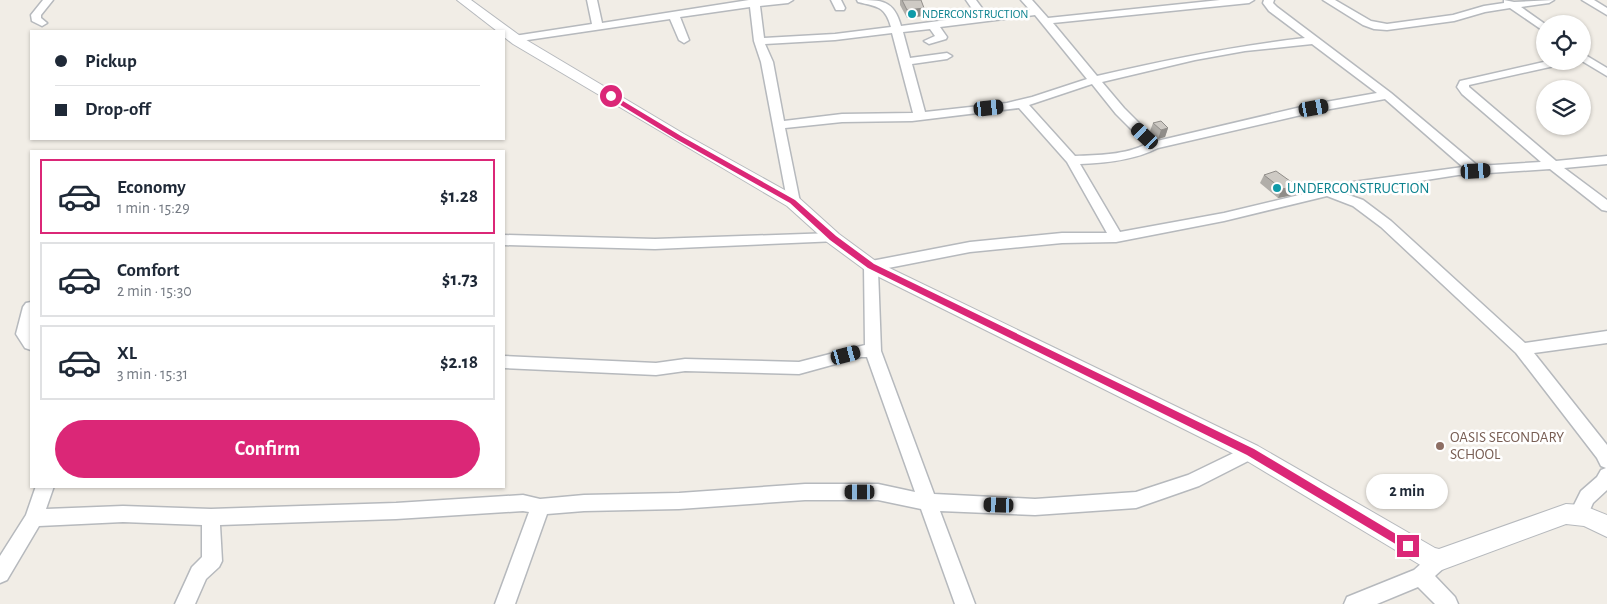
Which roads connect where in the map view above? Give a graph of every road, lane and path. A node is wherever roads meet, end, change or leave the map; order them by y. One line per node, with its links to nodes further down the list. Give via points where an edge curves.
1 (48, 0): 20 (street, via 36,15)
2 (464, 0): 23 (street)
3 (592, 0): 21 (street)
4 (788, 0): 13 (street)
5 (862, 0): 24 (street, via 889,9)
6 (971, 0): 18 (street)
7 (1026, 0): 17 (street)
8 (1249, 0): 17 (street)
9 (1269, 0): 29 (street, via 1273,8)
10 (1328, 0): 14 (street, via 1379,27 1454,18)
11 (1549, 0): 14 (street)
12 (1587, 0): 15 (street)
13 (754, 2): 16 (street); 28 (street)
14 (1509, 2): 19 (street)
15 (1607, 12)
16 (674, 16): 21 (street); 27 (street)
17 (1042, 17): 18 (street); 36 (street)
18 (984, 18): 22 (street)
19 (1536, 22)
20 (42, 23)
21 (597, 25): 26 (street)
22 (933, 26): 24 (street); 30 (street, via 942,37)
23 (502, 30)
24 (898, 31): 28 (street); 32 (street)
25 (505, 32): 26 (street)
26 (514, 39): 48 (street)
27 (684, 40)
28 (759, 40): 40 (street)
29 (1315, 40): 36 (street, via 1195,57); 37 (street)
30 (929, 41)
31 (948, 56): 32 (street)
32 (904, 62): 39 (street)
33 (1591, 63): 35 (street)
34 (1536, 67): 44 (street, via 1464,83 1463,87)
35 (1607, 73)
36 (1094, 80): 38 (street); 41 (street)
37 (1387, 95): 41 (street, via 1314,108); 45 (street)
38 (1022, 104): 39 (street); 42 (street)
39 (920, 116): 40 (street, via 842,118)
40 (778, 126): 48 (street)
41 (1154, 145): 42 (street, via 1143,151 1112,157)
42 (1072, 160): 51 (street)
43 (1607, 160): 44 (street)
44 (1555, 165): 45 (street); 50 (street)
45 (1476, 171): 46 (street)
46 (1354, 186): 47 (street); 49 (street)
47 (1327, 191): 49 (street); 51 (street, via 1224,217)
48 (793, 202): 52 (street)
49 (1358, 203): 58 (street, via 1386,224)
50 (1607, 207)
51 (1116, 236): 54 (street, via 970,247)
52 (833, 238): 53 (street, via 655,244); 54 (street)
53 (505, 240)
54 (871, 266): 59 (street); 61 (street)
55 (30, 311): 57 (street, via 24,334)
56 (1607, 337): 58 (street)
57 (30, 343)
58 (1522, 349): 62 (street)
59 (873, 351): 60 (street, via 861,351 799,368 685,365 656,369); 65 (street)
60 (505, 362)
61 (1250, 452): 65 (street, via 1193,481 1136,500 1035,507); 71 (street, via 1423,555)
62 (1607, 460)
63 (1607, 475): 67 (street, via 1587,497)
64 (44, 488): 69 (street)
65 (927, 502): 66 (street, via 878,492 805,492); 77 (street)
66 (540, 508): 68 (street, via 523,503); 76 (street)
67 (1578, 513): 70 (street, via 1594,518); 71 (street, via 1553,517)
68 (211, 517): 69 (street, via 123,514); 75 (street, via 212,561 199,573)
69 (34, 518): 72 (street)
70 (1607, 528)
71 (1439, 560): 73 (street)
72 (0, 574)
73 (1421, 576): 74 (street); 78 (street)
74 (1365, 602)
75 (184, 604)
76 (505, 604)
77 (965, 604)
78 (1448, 604)

